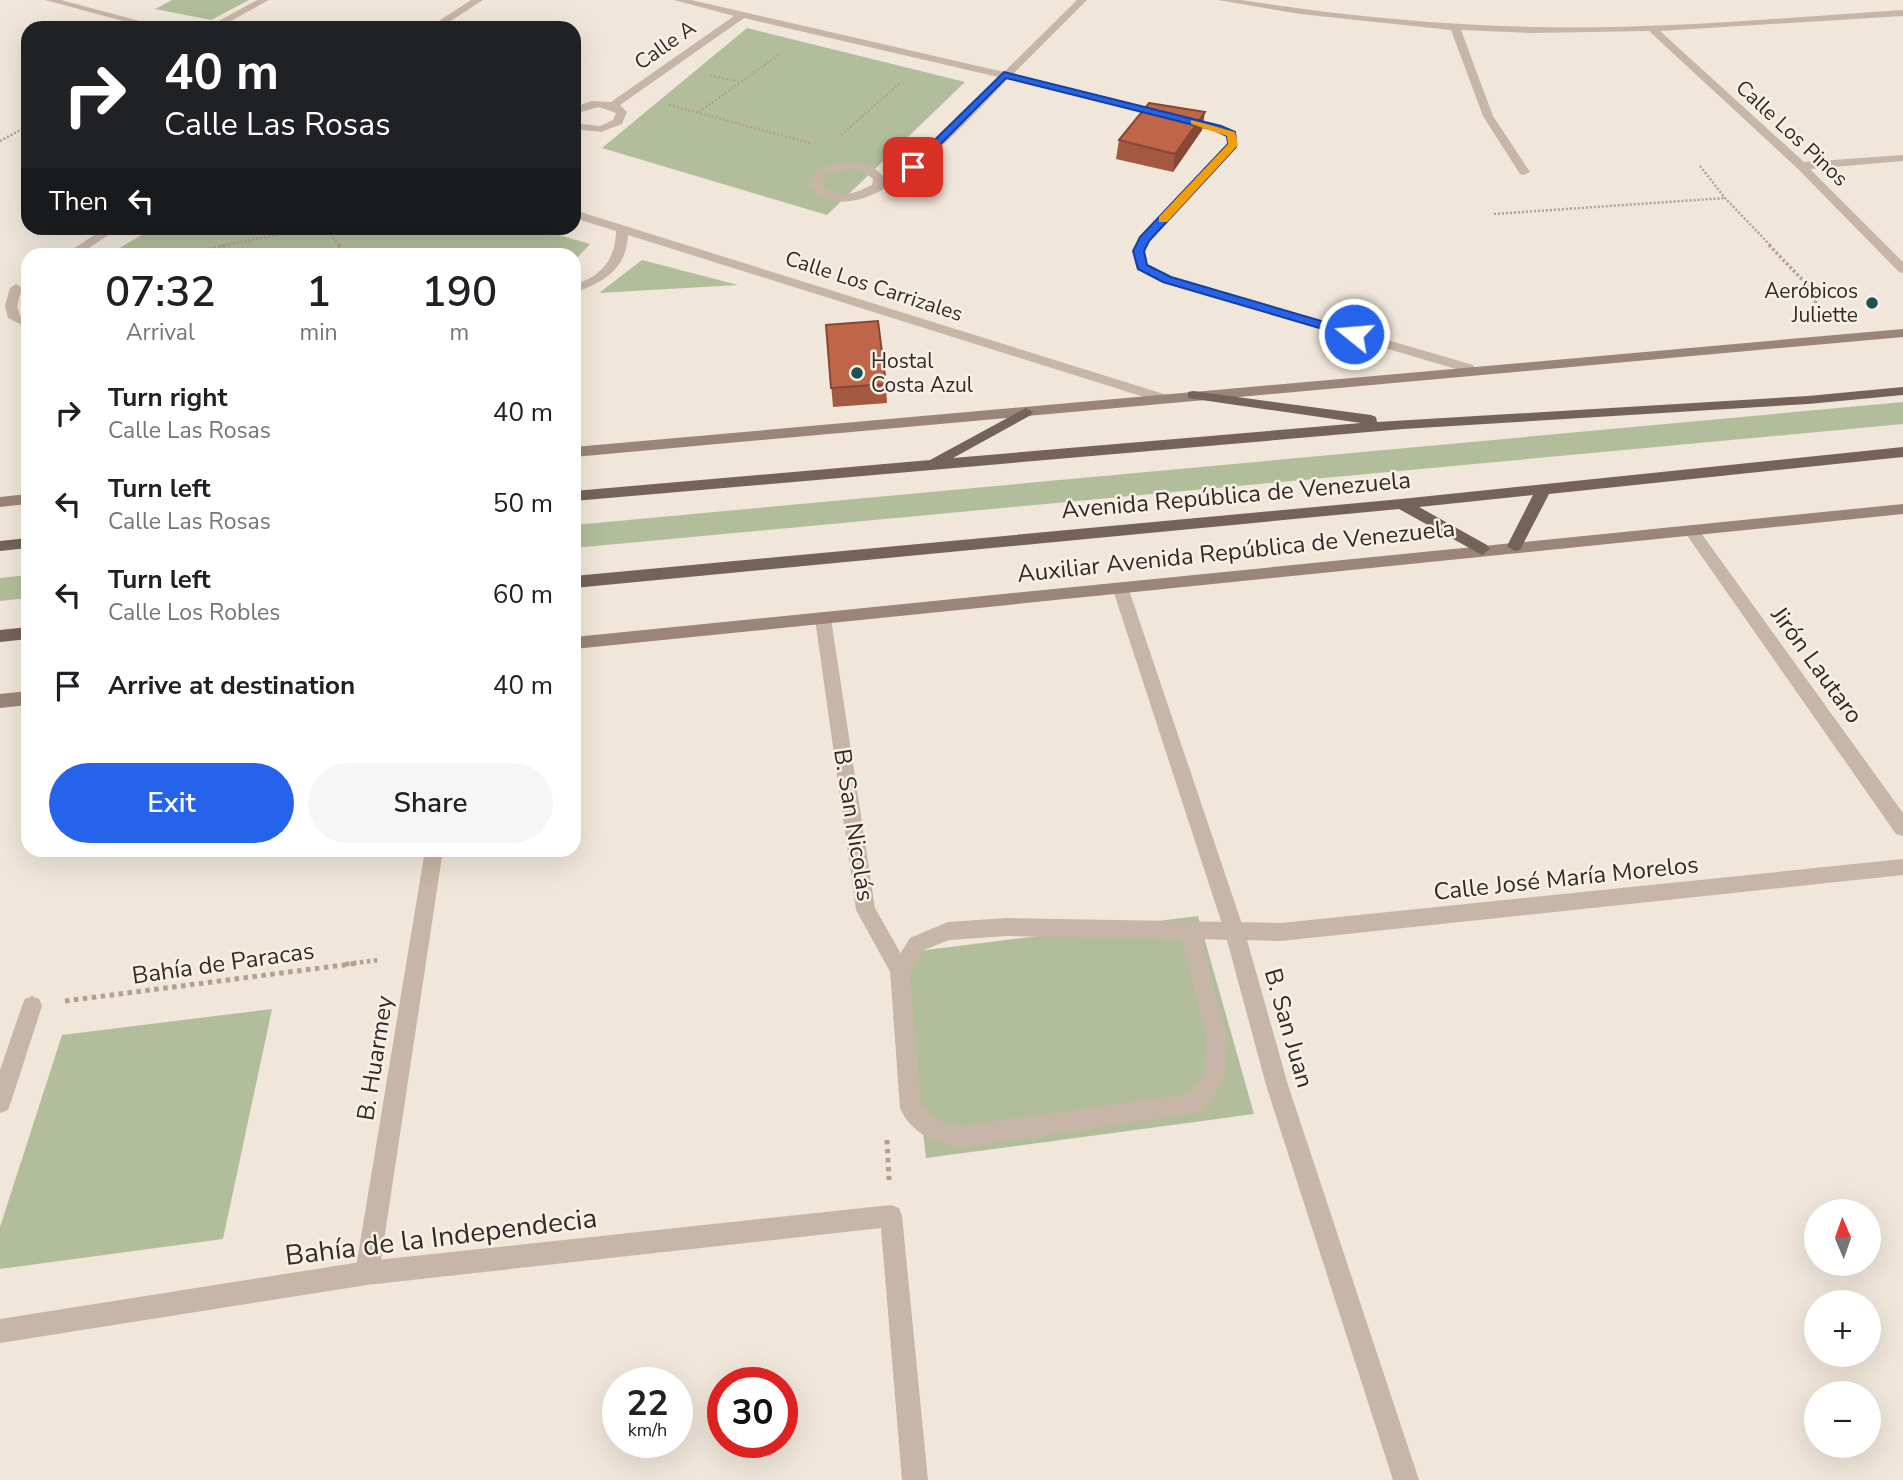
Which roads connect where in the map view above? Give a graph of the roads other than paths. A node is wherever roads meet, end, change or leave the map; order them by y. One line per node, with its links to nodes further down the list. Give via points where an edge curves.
1 (50, 0): 9 (street)
2 (264, 0): 10 (street)
3 (478, 0): 11 (street)
4 (679, 0): 8 (street)
5 (1082, 0): 14 (street)
6 (1223, 0): 12 (street)
7 (1903, 13): 13 (street)
8 (740, 16): 14 (street); 15 (street, Calle A)
9 (133, 21)
10 (224, 21)
11 (444, 21)
12 (1455, 27): 13 (street); 20 (street, via 1488,116)
13 (1652, 29): 19 (street, Calle Los Pinos)
14 (1004, 75): 21 (street, via 913,167); 33 (street, via 1232,135 1233,145 1144,240 1139,251 1142,267 1167,279)
15 (612, 106): 16 (street); 17 (street, via 619,108 622,117 611,126)
16 (581, 108)
17 (581, 128)
18 (1903, 158): 19 (street)
19 (1801, 166): 26 (street, Calle Los Pinos)
20 (1524, 172)
21 (878, 185): 21 (street, via 874,172 855,165 821,172 815,185 827,196 839,198 863,196)
22 (581, 216): 23 (street, Calle Los Carrizales)
23 (622, 228): 29 (street, via 624,242 618,259 603,278); 36 (street, Calle Los Carrizales)
24 (102, 235): 25 (street)
25 (81, 248)
26 (1903, 269)
27 (21, 285): 30 (street)
28 (21, 286): 31 (street, via 11,306 14,318)
29 (581, 286)
30 (0, 298)
31 (21, 321)
32 (1903, 333): 33 (main road)
33 (1468, 368): 35 (main road)
34 (1903, 391): 38 (main road)
35 (1193, 395): 36 (main road); 38 (main road)
36 (1162, 398): 37 (main road)
37 (1026, 412): 39 (main road); 41 (main road)
38 (1403, 424): 41 (main road)
39 (581, 451)
40 (1903, 452): 42 (main road, Avenida República de Venezuela)
41 (931, 464): 43 (main road)
42 (1545, 487): 46 (main road, Avenida República de Venezuela); 51 (main road)
43 (581, 495)
44 (21, 500): 45 (main road)
45 (0, 502)
46 (1401, 504): 52 (main road); 53 (main road, Avenida República de Venezuela)
47 (1903, 509): 48 (main road, Auxiliar Avenida República de Venezuela)
48 (1691, 530): 51 (main road, Auxiliar Avenida República de Venezuela); 61 (street, Jirón Lautaro)
49 (21, 544): 50 (main road)
50 (0, 546)
51 (1515, 546): 52 (main road, Auxiliar Avenida República de Venezuela)
52 (1482, 549): 54 (main road, Auxiliar Avenida República de Venezuela)
53 (581, 581)
54 (1121, 590): 55 (main road, Auxiliar Avenida República de Venezuela); 65 (street, B. San Juan)
55 (822, 619): 58 (main road, Auxiliar Avenida República de Venezuela); 66 (street, B. San Nicolás, via 866,910)
56 (21, 634): 57 (main road)
57 (0, 636)
58 (581, 642)
59 (21, 699): 60 (main road)
60 (0, 701)
61 (1903, 828)
62 (433, 857): 69 (street, B. Huarmey)
63 (1903, 867): 65 (street, Calle José María Morelos, via 1281,932)
64 (1188, 929): 65 (street, Calle José María Morelos); 66 (street, Calle José María Morelos, via 1007,927 948,931 917,944); 66 (street, B. San Nicolás, via 1217,1038 1214,1080 1194,1104 960,1137 930,1129 911,1108)
65 (1234, 930): 72 (street, B. San Juan, via 1277,1085)
66 (900, 970)
67 (32, 1006): 68 (street)
68 (0, 1102)
69 (367, 1273): 70 (street, Bahía de la Independecia); 71 (street, Bahía de la Independecia, via 891,1216)
70 (0, 1331)
71 (915, 1480)
72 (1406, 1480)

